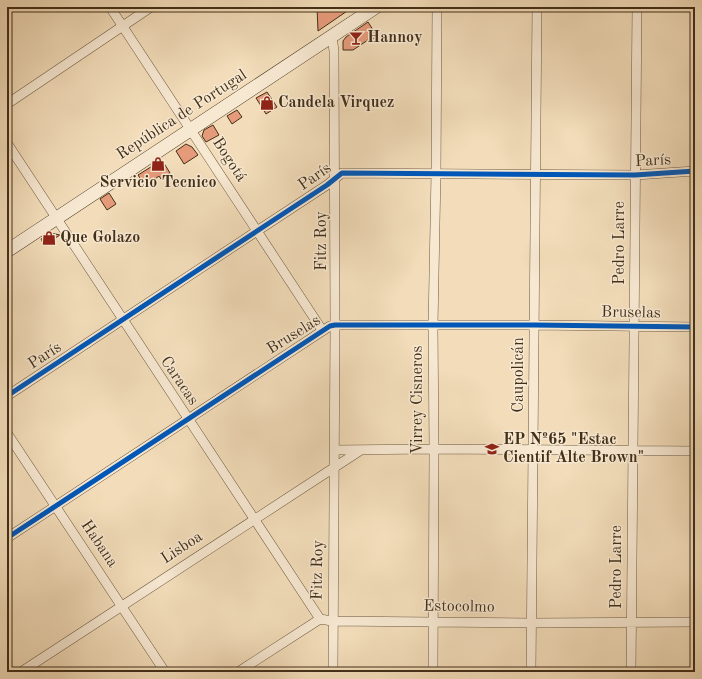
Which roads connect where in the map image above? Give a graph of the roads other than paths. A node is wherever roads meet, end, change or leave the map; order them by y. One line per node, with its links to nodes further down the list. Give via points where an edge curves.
1 (110, 7): 7 (street, Bogotá)
2 (151, 7): 7 (street)
3 (376, 7): 8 (main road, República de Portugal)
4 (437, 7): 13 (street, Virrey Cisneros)
5 (537, 7): 14 (street, Caupolicán)
6 (637, 7): 15 (street, Pedro Larre)
7 (122, 27): 9 (street); 10 (street, Bogotá)
8 (332, 37): 10 (main road, República de Portugal); 16 (street, Fitz Roy)
9 (7, 104)
10 (190, 130): 17 (main road, República de Portugal); 18 (street, Bogotá)
11 (7, 143): 17 (street, Caracas)
12 (695, 171): 15 (street, París)
13 (436, 173): 14 (street, París); 16 (street, París, via 342,173); 23 (street, Virrey Cisneros)
14 (536, 174): 15 (street, París); 22 (street, Caupolicán)
15 (635, 175): 24 (street, Pedro Larre)
16 (335, 178): 18 (street, París); 21 (street, Fitz Roy)
17 (56, 218): 19 (main road, República de Portugal); 20 (street, Caracas)
18 (257, 231): 20 (street, París); 26 (street, Bogotá)
19 (7, 251)
20 (123, 320): 27 (street, París); 28 (street, Caracas)
21 (335, 325): 23 (street, Bruselas); 26 (street, Bruselas); 31 (street, Fitz Roy)
22 (534, 325): 23 (street, Bruselas); 24 (street, Bruselas); 33 (street, Caupolicán)
23 (433, 326): 30 (street, Virrey Cisneros)
24 (635, 327): 25 (street, Bruselas); 34 (street, Pedro Larre)
25 (695, 327)
26 (322, 330): 28 (street, Bruselas)
27 (7, 396)
28 (189, 419): 37 (street, Bruselas); 38 (street, Caracas)
29 (7, 433): 37 (street, Habana)
30 (434, 448): 32 (street, Lisboa); 33 (street, Lisboa); 43 (street, Virrey Cisneros)
31 (334, 450): 32 (street, Lisboa); 36 (street, Fitz Roy)
32 (361, 450): 36 (street, Lisboa)
33 (534, 450): 34 (street, Lisboa); 45 (street, Caupolicán)
34 (633, 451): 35 (street, Lisboa); 46 (street, Pedro Larre)
35 (695, 451)
36 (334, 466): 38 (street, Lisboa); 42 (street, Fitz Roy)
37 (56, 506): 39 (street, Bruselas); 40 (street, Habana)
38 (254, 518): 40 (street, Lisboa); 41 (street, Caracas)
39 (7, 538)
40 (122, 606): 47 (street, Lisboa); 48 (street, Habana)
41 (320, 619): 42 (street, Estocolmo); 49 (street)
42 (332, 621): 43 (street, Estocolmo); 50 (street, Fitz Roy)
43 (433, 622): 45 (street, Estocolmo); 51 (street, Virrey Cisneros)
44 (695, 622): 46 (street, Estocolmo)
45 (531, 623): 46 (street, Estocolmo); 52 (street, Caupolicán)
46 (632, 623): 53 (street, Pedro Larre)
47 (21, 672)
48 (165, 672)
49 (238, 672)
50 (333, 672)
51 (432, 672)
52 (531, 672)
53 (631, 672)

